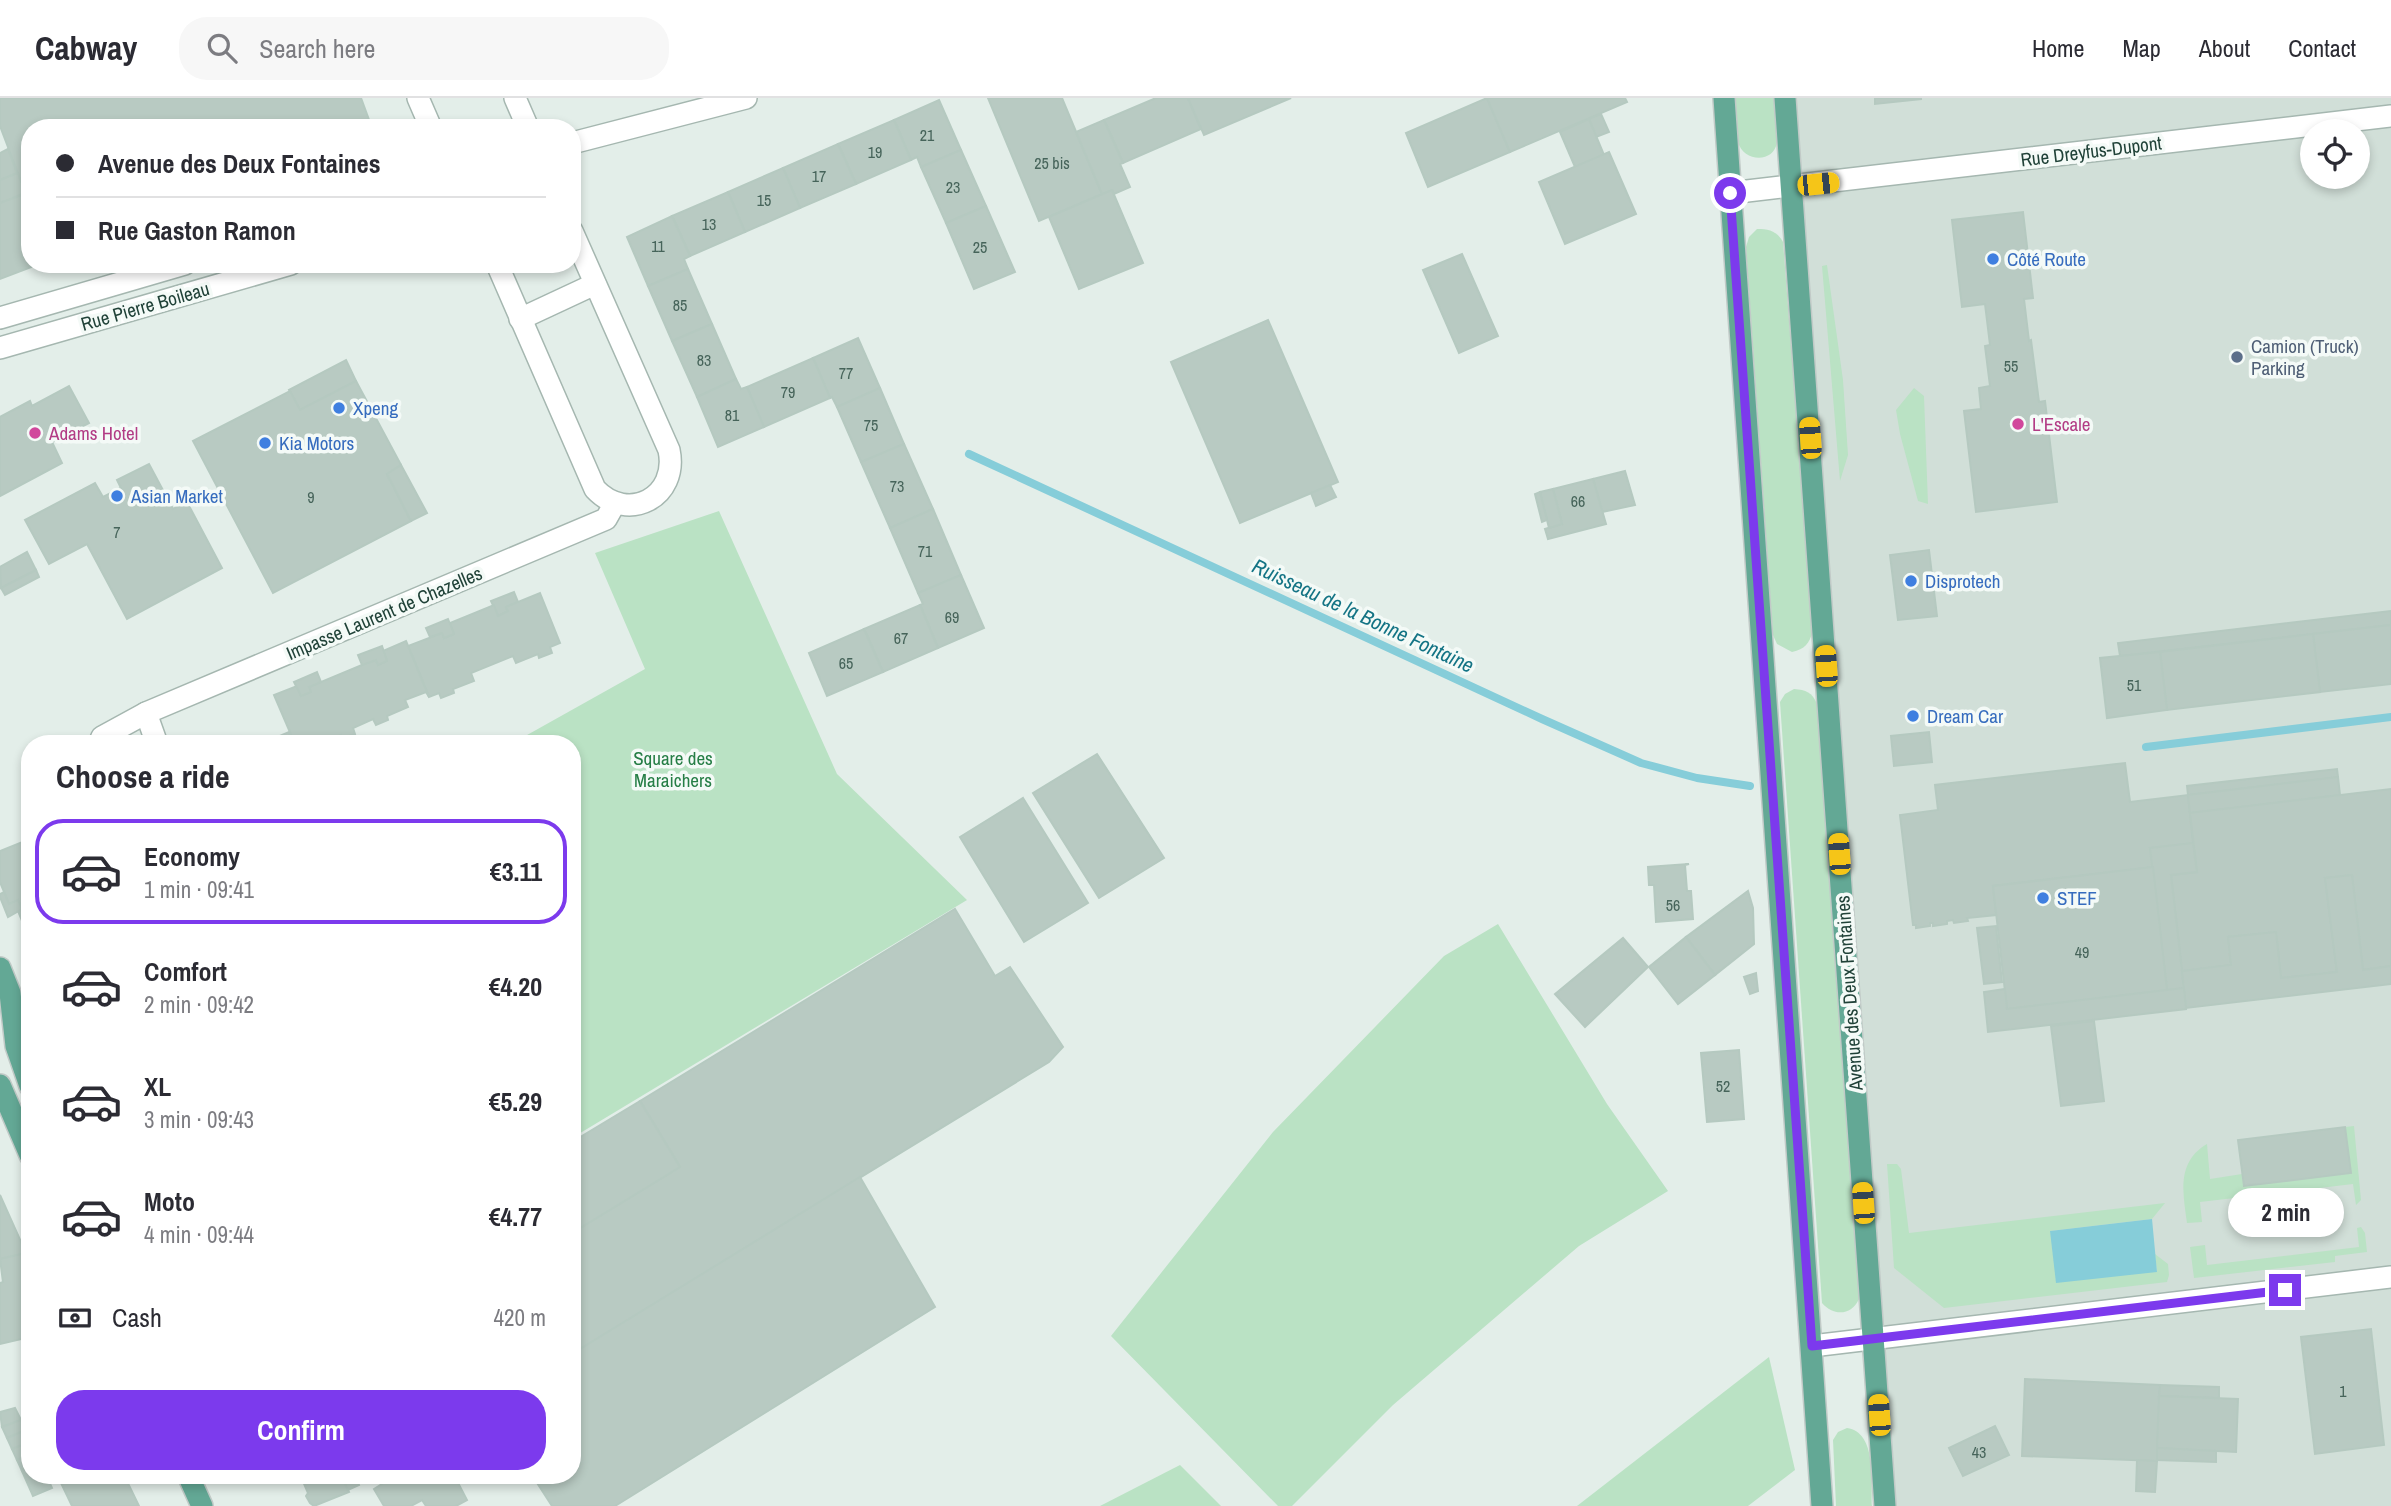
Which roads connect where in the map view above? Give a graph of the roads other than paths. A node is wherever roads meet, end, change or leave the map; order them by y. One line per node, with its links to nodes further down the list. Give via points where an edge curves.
1 (418, 98): 7 (street)
2 (514, 98): 8 (street)
3 (1724, 98): 11 (main road)
4 (1785, 98): 10 (main road, Avenue des Deux Fontaines)
5 (742, 99): 9 (street)
6 (2391, 116): 10 (street, Rue Dreyfus-Dupont)
7 (427, 119)
8 (524, 119)
9 (581, 141)
10 (1791, 187): 11 (street); 31 (main road, Avenue des Deux Fontaines)
11 (1730, 193): 32 (main road)
12 (581, 251): 16 (street)
13 (154, 273): 17 (street, Rue Pierre Boileau)
14 (260, 273): 19 (street, Rue Pierre Boileau)
15 (501, 273): 18 (street)
16 (596, 284): 18 (street); 20 (street, via 671,458 669,476 655,496 639,504)
17 (0, 318)
18 (520, 318): 20 (street, via 591,482)
19 (0, 348)
20 (615, 503): 21 (street, Impasse Laurent de Chazelles, via 606,519)
21 (146, 713): 22 (street, Impasse Laurent de Chazelles); 23 (street)
22 (106, 735)
23 (154, 735)
24 (0, 968): 25 (main road)
25 (5, 995): 26 (main road)
26 (8, 1049): 27 (main road)
27 (21, 1071)
28 (0, 1085): 29 (main road)
29 (21, 1134)
30 (2391, 1277): 31 (street)
31 (1874, 1339): 32 (street); 36 (main road, Avenue des Deux Fontaines)
32 (1812, 1346): 35 (main road)
33 (192, 1484): 34 (main road)
34 (202, 1506)
35 (1822, 1506)
36 (1885, 1506)

